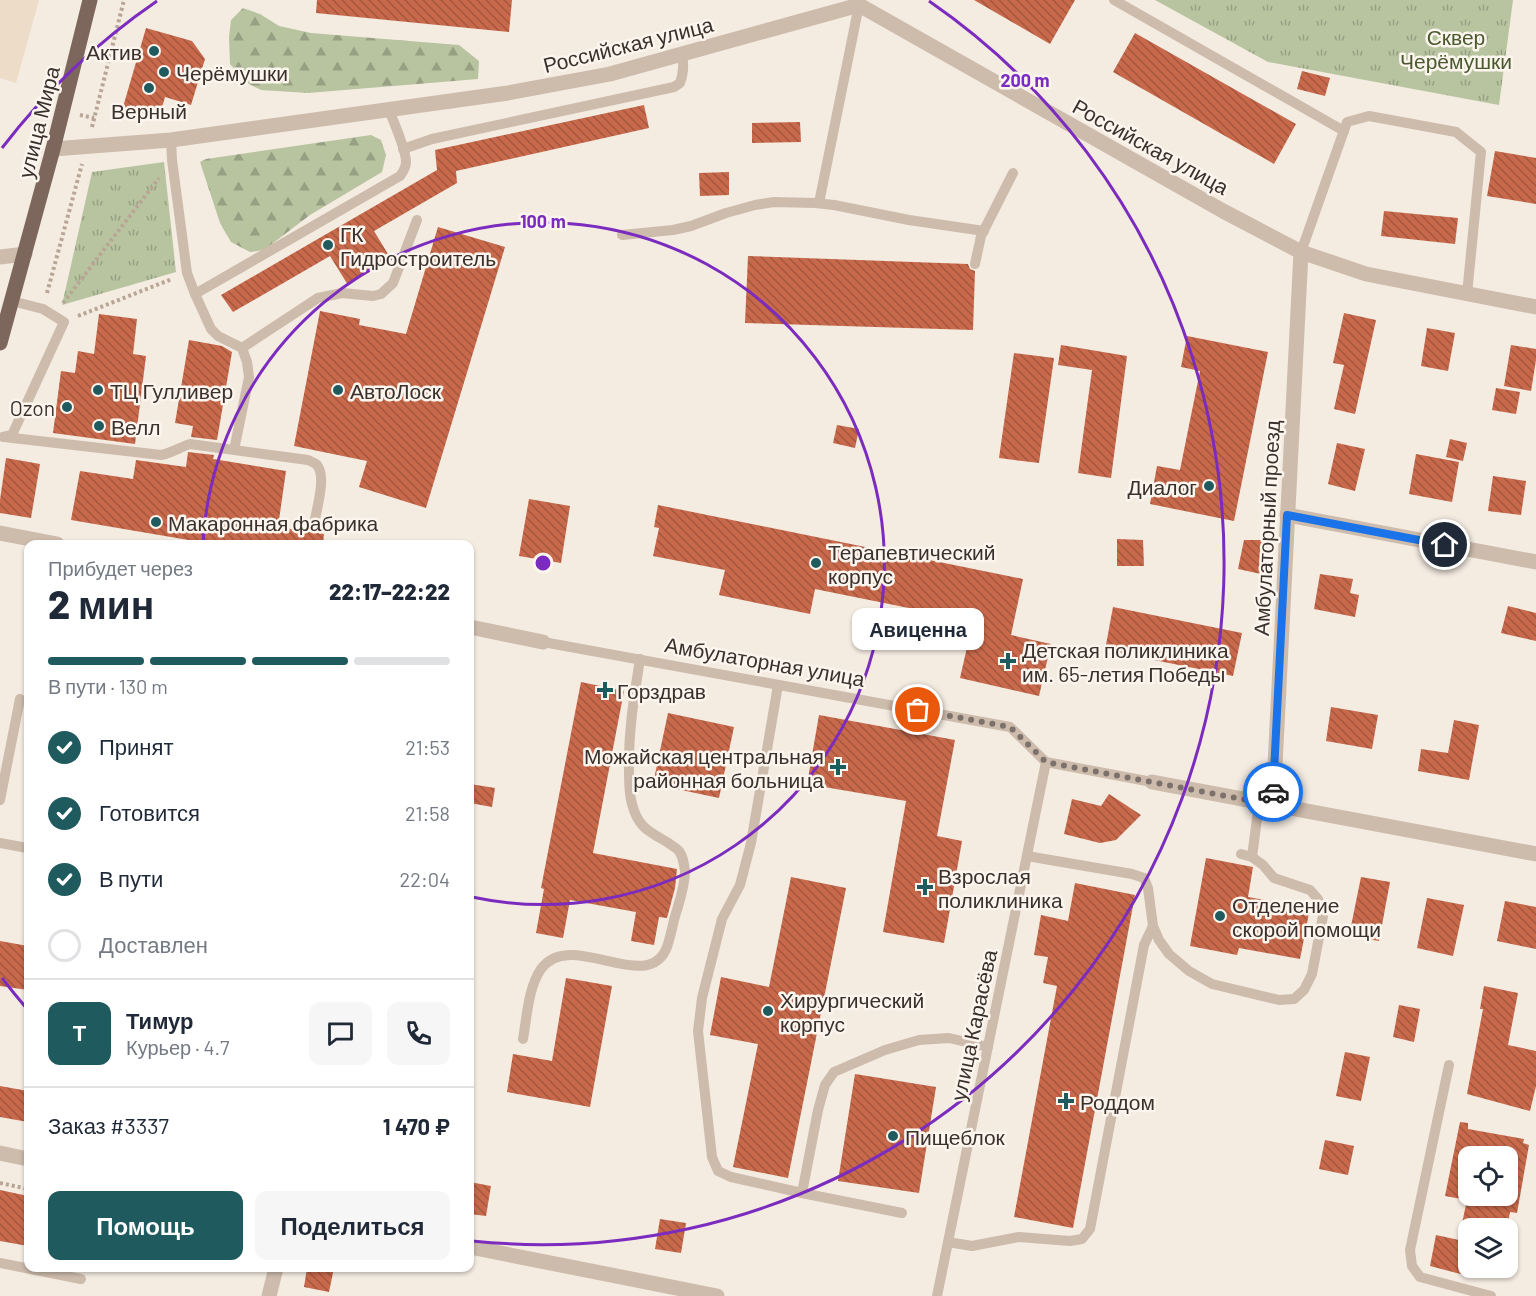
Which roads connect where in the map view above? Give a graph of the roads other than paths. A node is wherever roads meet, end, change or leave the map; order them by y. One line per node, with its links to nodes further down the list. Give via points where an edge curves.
1 (90, 0): 8 (main road, улица Мира)
2 (1114, 0): 6 (lane)
3 (858, 3): 4 (street, Российская улица); 11 (lane); 15 (street, Российская улица)
4 (682, 54): 5 (street, Российская улица, via 610,74); 9 (lane, via 683,76 674,87 440,137)
5 (389, 110): 7 (street, Российская улица); 9 (lane)
6 (1344, 131): 15 (lane); 20 (lane, via 1347,122 1369,117 1456,132 1481,152)
7 (171, 140): 8 (street, Российская улица); 19 (lane, via 187,273)
8 (53, 149): 16 (main road, улица Мира)
9 (403, 149): 19 (lane, via 406,162 400,176)
10 (1013, 173): 13 (lane)
11 (819, 203): 13 (lane); 14 (lane, via 755,205 691,226)
12 (417, 220): 24 (lane, via 393,283 381,294 342,293 318,298)
13 (984, 231): 18 (lane)
14 (622, 235)
15 (1301, 252): 20 (street, Российская улица, via 1366,274); 27 (street, Амбулаторный проезд)
16 (25, 254): 17 (street); 21 (main road, улица Мира)
17 (0, 257)
18 (975, 264)
19 (195, 294): 24 (lane, via 211,329)
20 (1467, 294): 22 (street, Российская улица)
21 (12, 301): 23 (main road, улица Мира); 25 (lane, via 44,309 64,322 12,435)
22 (1536, 307)
23 (0, 343)
24 (242, 348): 26 (lane, via 249,377)
25 (2, 437): 26 (lane, via 161,455 190,444)
26 (234, 450): 28 (lane, via 316,464 321,485)
27 (1287, 515): 31 (street); 40 (street, Амбулаторный проезд)
28 (314, 525)
29 (0, 533): 30 (street)
30 (36, 540)
31 (1536, 562)
32 (474, 628): 33 (street, Амбулаторная улица)
33 (543, 642): 34 (lane, Амбулаторная улица)
34 (640, 659): 35 (lane, Амбулаторная улица); 48 (lane, via 629,731 629,792 645,830 677,849 685,872 667,948 660,959 647,966 575,954 552,958 537,975)
35 (778, 685): 37 (lane, Амбулаторная улица, via 1010,727); 53 (lane, via 751,843 740,885 722,919 702,998 698,1031 712,1157 718,1171)
36 (20, 699): 39 (lane)
37 (1046, 762): 38 (lane); 45 (lane, улица Карасёва)
38 (1152, 782): 40 (street)
39 (0, 800)
40 (1266, 804): 44 (street); 46 (lane)
41 (0, 843): 42 (lane)
42 (24, 847)
43 (1240, 854): 46 (lane)
44 (1536, 854)
45 (1027, 856): 47 (lane, via 1144,878); 49 (lane, улица Карасёва)
46 (1252, 857): 47 (lane, via 1274,878 1310,890 1318,899 1323,916 1312,974 1294,999 1279,1000 1212,984 1168,954)
47 (1153, 926): 55 (lane, via 1144,945 1090,1229 1082,1239 1019,1237 972,1246)
48 (523, 1039)
49 (988, 1047): 53 (lane, via 949,1038 919,1040 834,1072 825,1085 818,1110); 55 (lane, улица Карасёва)
50 (1449, 1065): 65 (lane, via 1410,1250 1412,1266 1420,1277)
51 (0, 1153): 52 (street)
52 (24, 1158)
53 (802, 1193): 54 (lane)
54 (902, 1213)
55 (948, 1242): 64 (lane, улица Карасёва)
56 (474, 1248): 63 (street)
57 (0, 1263): 58 (lane)
58 (24, 1268)
59 (46, 1272): 61 (lane)
60 (275, 1272): 62 (street)
61 (81, 1279)
62 (269, 1296)
63 (717, 1296)
64 (937, 1296)
65 (1491, 1296)

